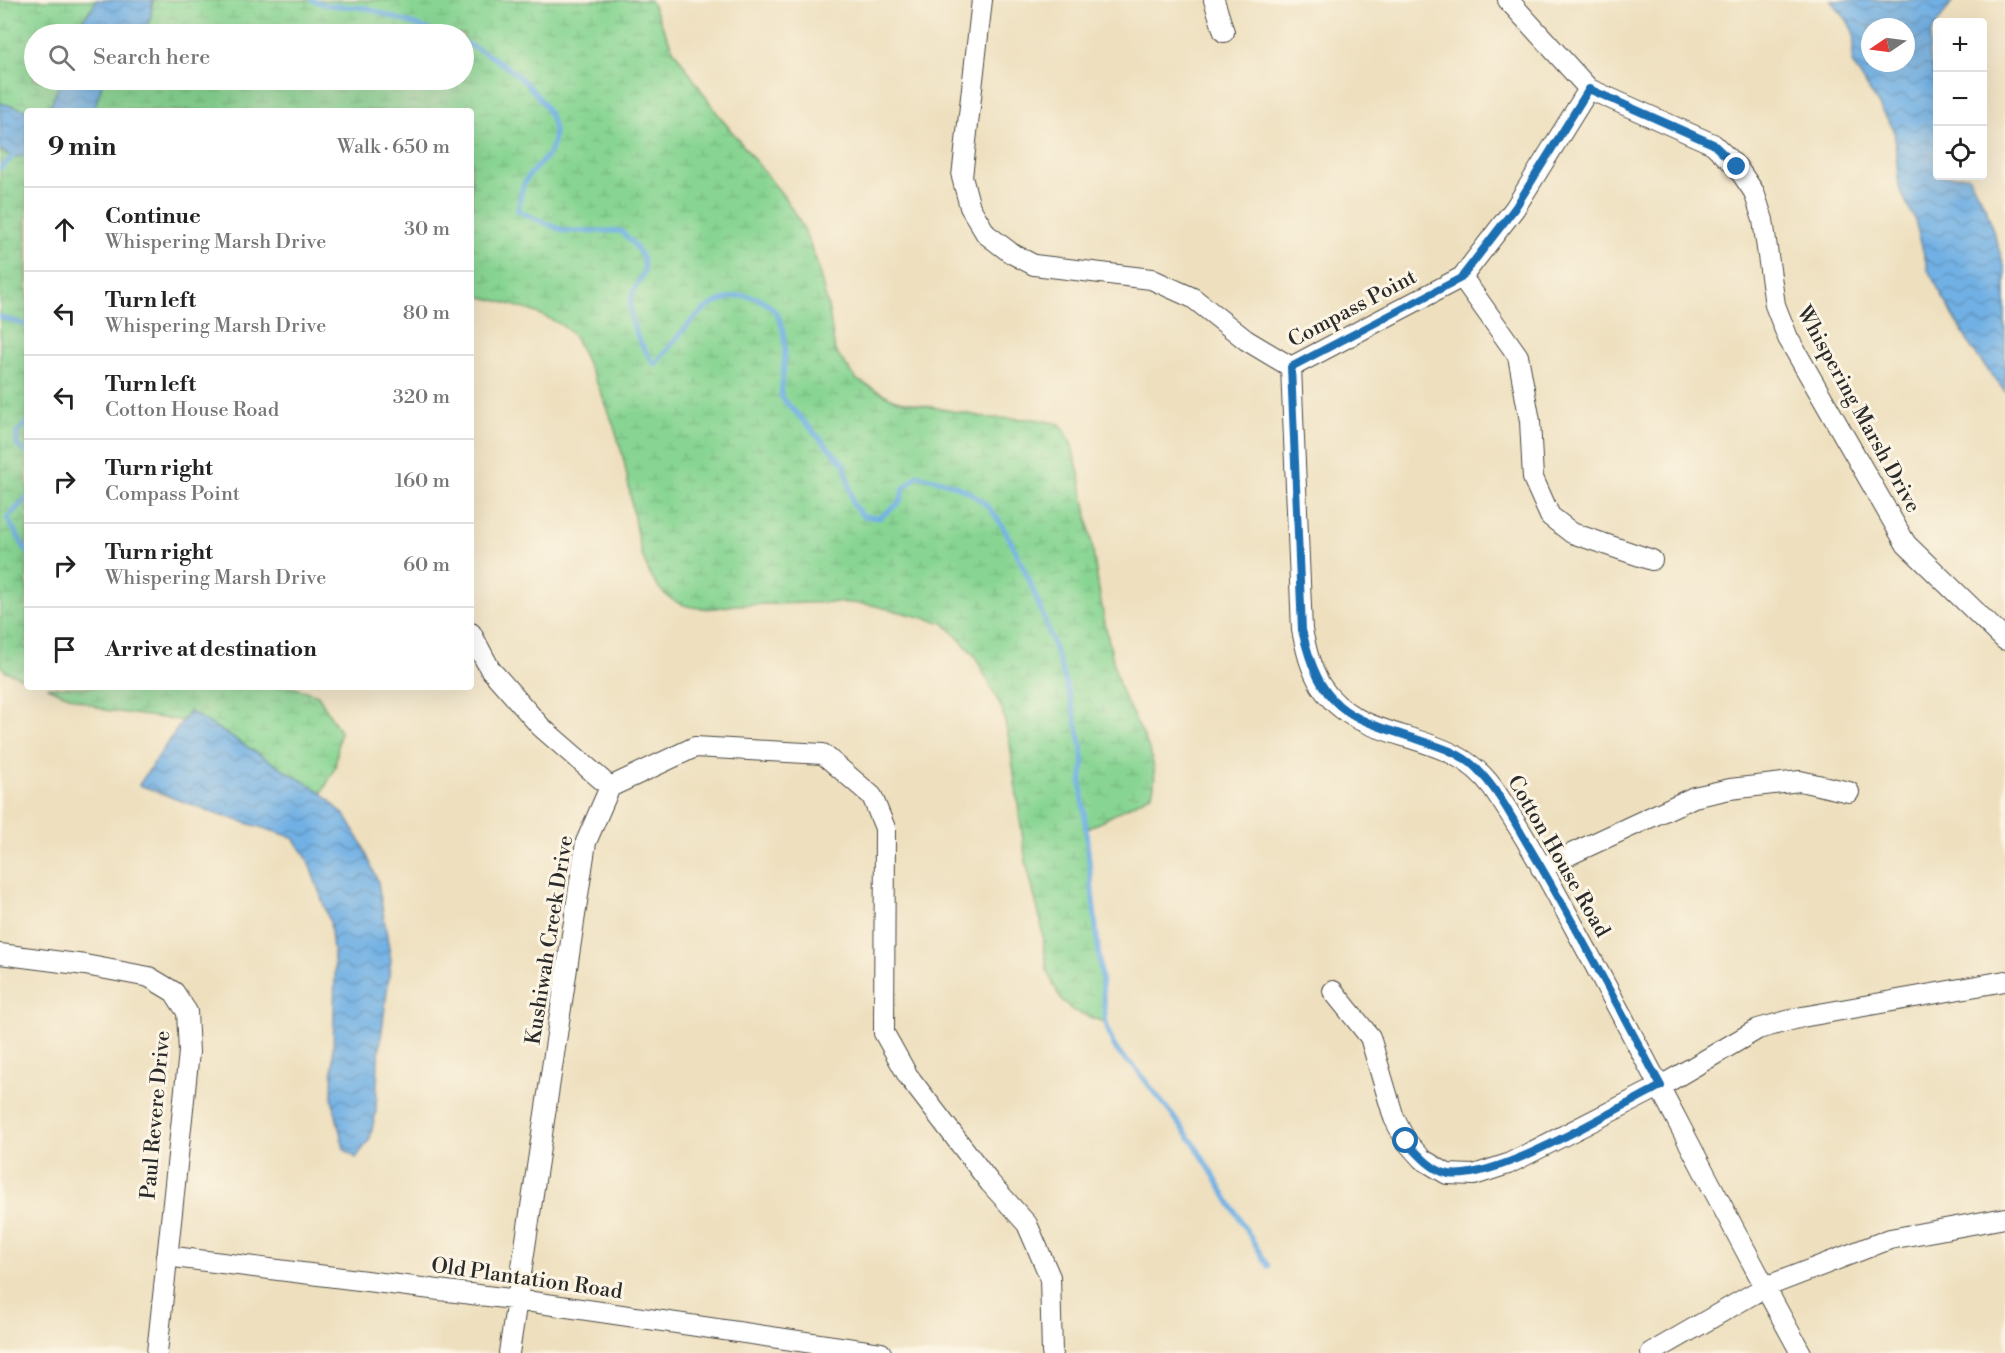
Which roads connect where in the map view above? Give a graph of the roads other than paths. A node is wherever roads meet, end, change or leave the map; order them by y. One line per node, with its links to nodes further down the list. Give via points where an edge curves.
1 (982, 0): 7 (street, Compass Point, via 962,177 970,207 986,234 1035,265 1151,279 1193,298 1246,340)
2 (1214, 0): 4 (street)
3 (1508, 0): 5 (street, Whispering Marsh Drive)
4 (1224, 32)
5 (1589, 89): 6 (street, Compass Point, via 1515,208); 10 (street, Whispering Marsh Drive, via 1713,144 1737,167 1755,192 1775,305 1788,338 1906,544)
6 (1461, 278): 7 (street, Compass Point); 8 (street, via 1518,356 1530,421 1533,478 1550,516 1572,533)
7 (1291, 367): 13 (street, Cotton House Road, via 1302,630 1309,662 1337,704 1359,721 1451,751 1474,766 1492,787)
8 (1652, 560)
9 (474, 639): 11 (street, via 490,669 527,710)
10 (2005, 640)
11 (610, 787): 21 (street, Kushiwah Creek Drive, via 586,842); 25 (street, via 695,747 823,754 872,796 885,828 884,1033 908,1076 990,1183 1027,1224 1050,1276)
12 (1849, 792): 13 (street, via 1800,781 1694,797)
13 (1541, 868): 17 (street, Cotton House Road)
14 (0, 954): 19 (street, Paul Revere Drive, via 149,977 174,992 187,1012 189,1052)
15 (2005, 981): 17 (street, via 1802,1017 1758,1029)
16 (1333, 991): 17 (street, via 1370,1037 1394,1118 1406,1141 1422,1159 1447,1174 1474,1174 1508,1164)
17 (1661, 1086): 20 (street, Cotton House Road)
18 (2005, 1218): 20 (street, via 1890,1239)
19 (166, 1256): 21 (street, Old Plantation Road); 22 (street, Paul Revere Drive)
20 (1765, 1287): 26 (street); 27 (street, Cotton House Road)
21 (519, 1300): 23 (street, Kushiwah Creek Drive); 24 (street, Old Plantation Road)
22 (157, 1353)
23 (509, 1353)
24 (881, 1353)
25 (1052, 1353)
26 (1652, 1353)
27 (1802, 1353)

